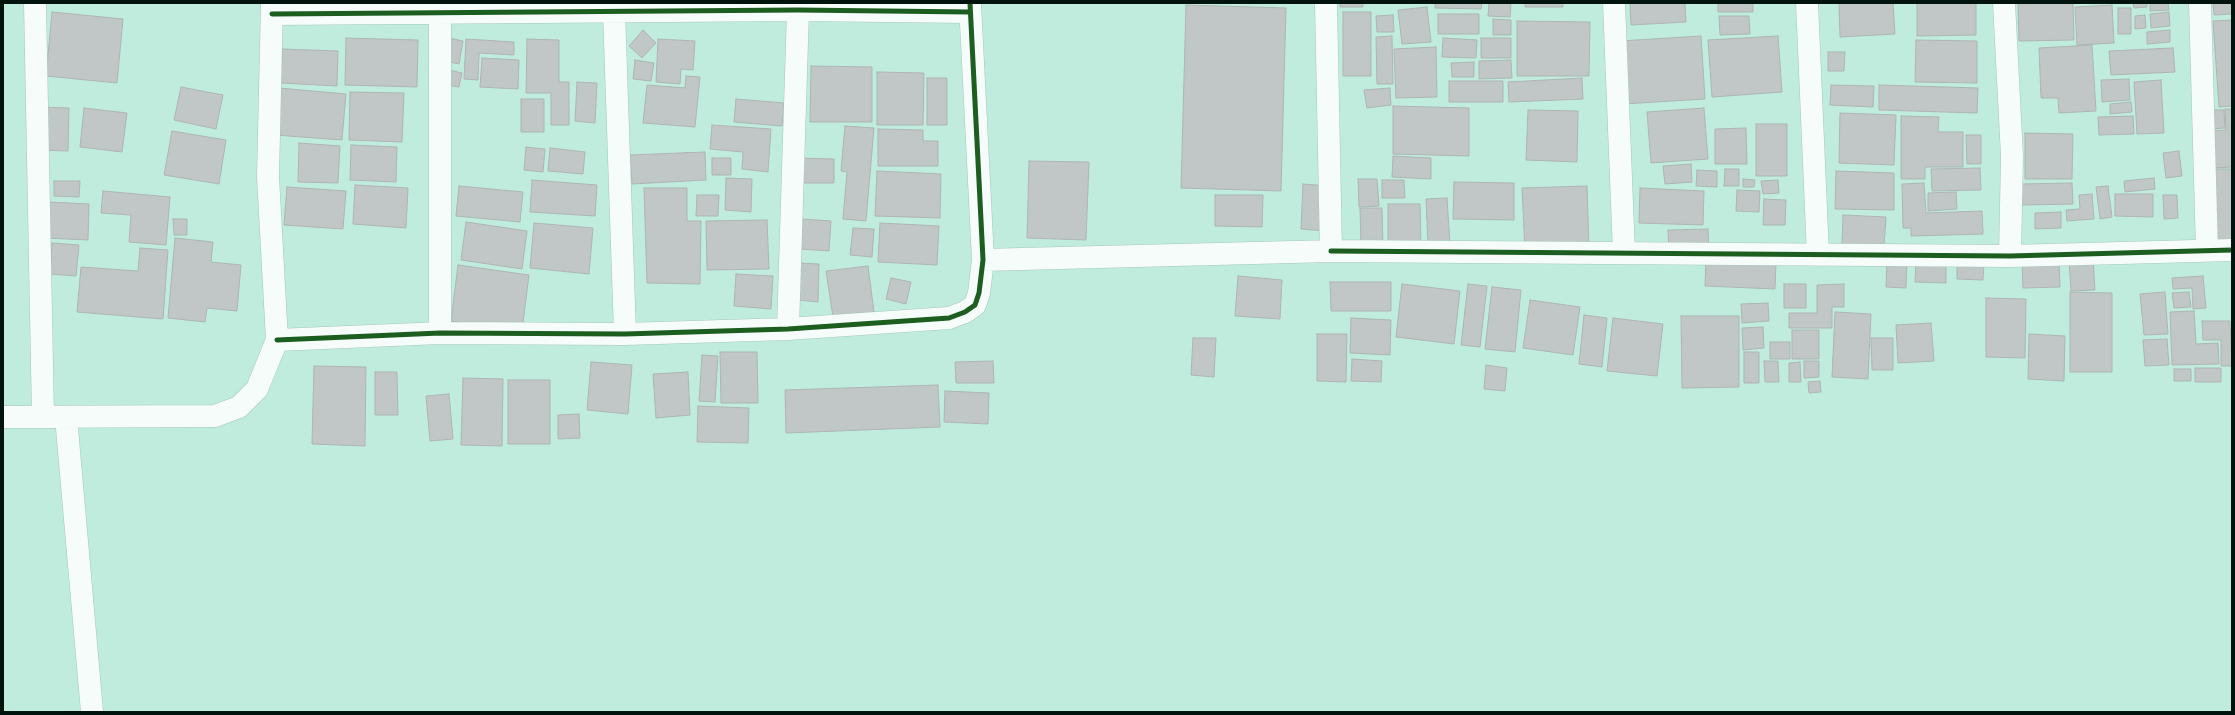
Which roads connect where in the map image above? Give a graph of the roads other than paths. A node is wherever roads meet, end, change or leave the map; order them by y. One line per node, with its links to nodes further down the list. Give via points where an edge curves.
1 (35, 3): 24 (street)
2 (1326, 3): 14 (street)
3 (1614, 3): 15 (street)
4 (1807, 3): 16 (street)
5 (2004, 3): 17 (street, via 2012,156)
6 (2200, 3): 12 (street)
7 (970, 8): 9 (street); 18 (street)
8 (272, 9): 10 (street); 22 (street, via 268,177)
9 (798, 10): 11 (street); 19 (street)
10 (440, 11): 11 (street); 20 (street)
11 (614, 11): 21 (street)
12 (2207, 250): 13 (street); 17 (street, via 2076,256)
13 (2232, 250)
14 (1331, 251): 15 (street); 18 (street)
15 (1624, 253): 16 (street)
16 (1818, 255): 17 (street)
17 (2010, 256)
18 (983, 260): 19 (street, via 979,293 974,305 965,312 949,318)
19 (788, 329): 21 (street)
20 (440, 333): 21 (street); 22 (street)
21 (626, 334)
22 (277, 340): 25 (street, via 257,389 239,407 215,416)
23 (3, 417): 24 (street)
24 (43, 417): 25 (street)
25 (66, 417): 26 (street)
26 (92, 712)

